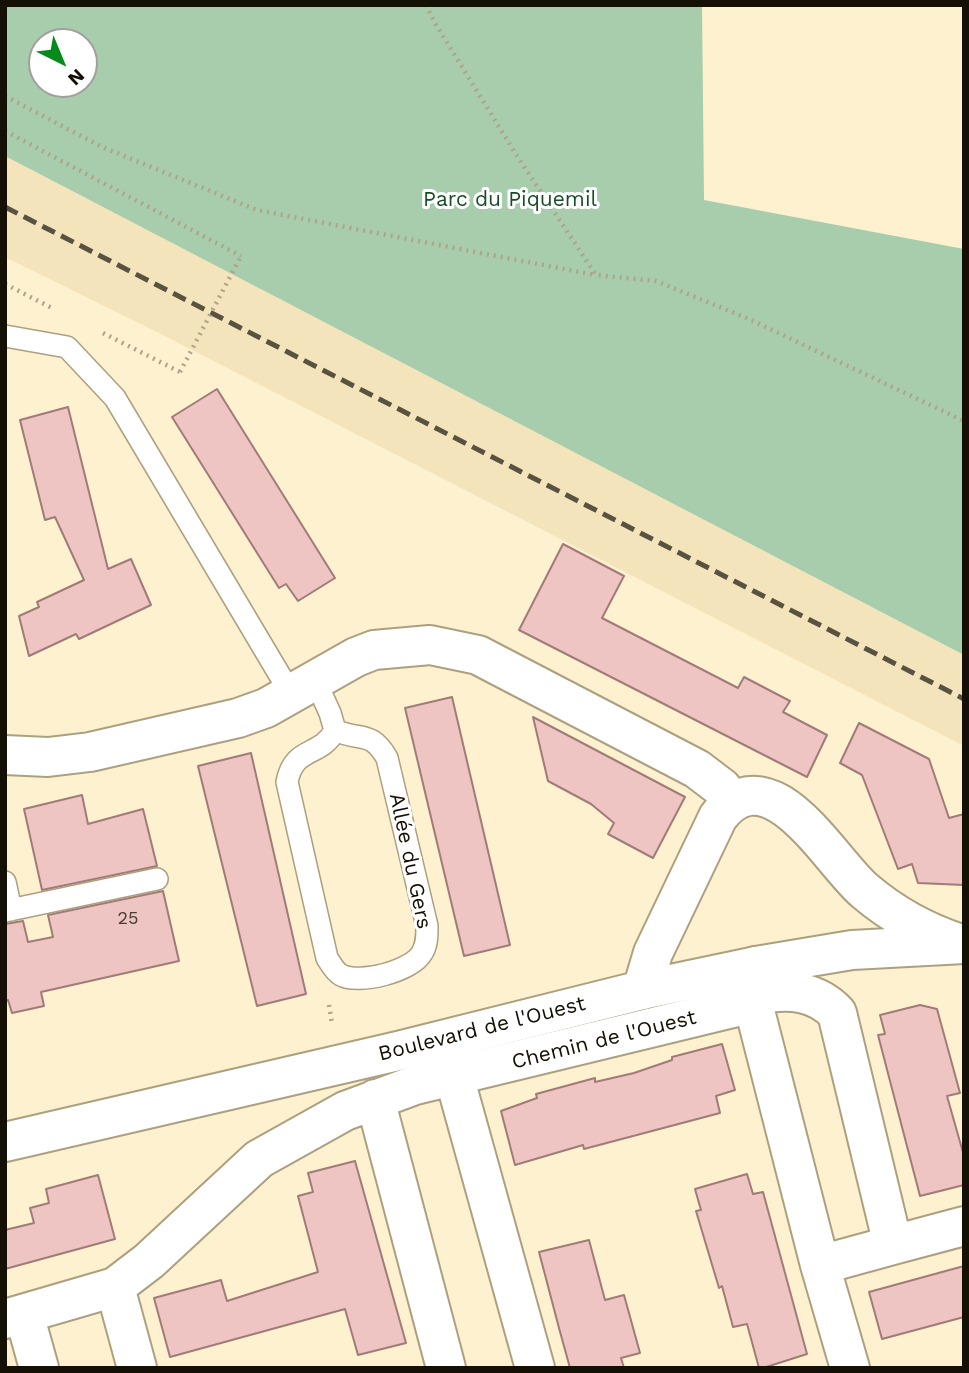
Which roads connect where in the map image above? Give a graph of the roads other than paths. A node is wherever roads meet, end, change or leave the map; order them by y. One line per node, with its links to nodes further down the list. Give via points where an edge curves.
1 (5, 336): 2 (lane, via 68,347 115,398)
2 (303, 687): 3 (lane, via 330,713); 4 (street, via 239,718 90,752 48,757); 5 (street, via 356,657 382,649 430,645 478,655 697,769)
3 (335, 730): 3 (lane, Allée du Gers, via 324,745 299,757 287,782 327,958 341,975 367,978 412,964 422,955 428,926 387,758 368,737)
4 (5, 754)
5 (732, 802): 9 (street, via 756,796 776,802 815,832 866,892 932,934); 11 (street, via 718,817 653,953)
6 (157, 879): 8 (lane)
7 (5, 882): 8 (lane)
8 (8, 910)
9 (961, 944): 10 (street, Boulevard de l'Ouest, via 852,950)
10 (757, 988): 11 (street, Boulevard de l'Ouest); 13 (street, Chemin de l'Ouest); 18 (street, Boulevard de l'Ouest, via 811,994 837,1013); 19 (street)
11 (642, 990): 12 (street, Boulevard de l'Ouest)
12 (398, 1051): 14 (street, via 409,1062); 16 (street, Boulevard de l'Ouest)
13 (454, 1076): 14 (street, Chemin de l'Ouest); 22 (street, Boulevard de l'Ouest)
14 (415, 1085): 15 (street, Chemin de l'Ouest)
15 (375, 1099): 20 (street, Chemin de l'Ouest, via 258,1159); 25 (street)
16 (5, 1142)
17 (964, 1226): 18 (street)
18 (893, 1245): 19 (street)
19 (820, 1265): 26 (street)
20 (115, 1287): 21 (street, Chemin de l'Ouest); 24 (street)
21 (14, 1316): 23 (street, Chemin de l'Ouest)
22 (532, 1367)
23 (39, 1368)
24 (137, 1368)
25 (446, 1368)
26 (850, 1368)

